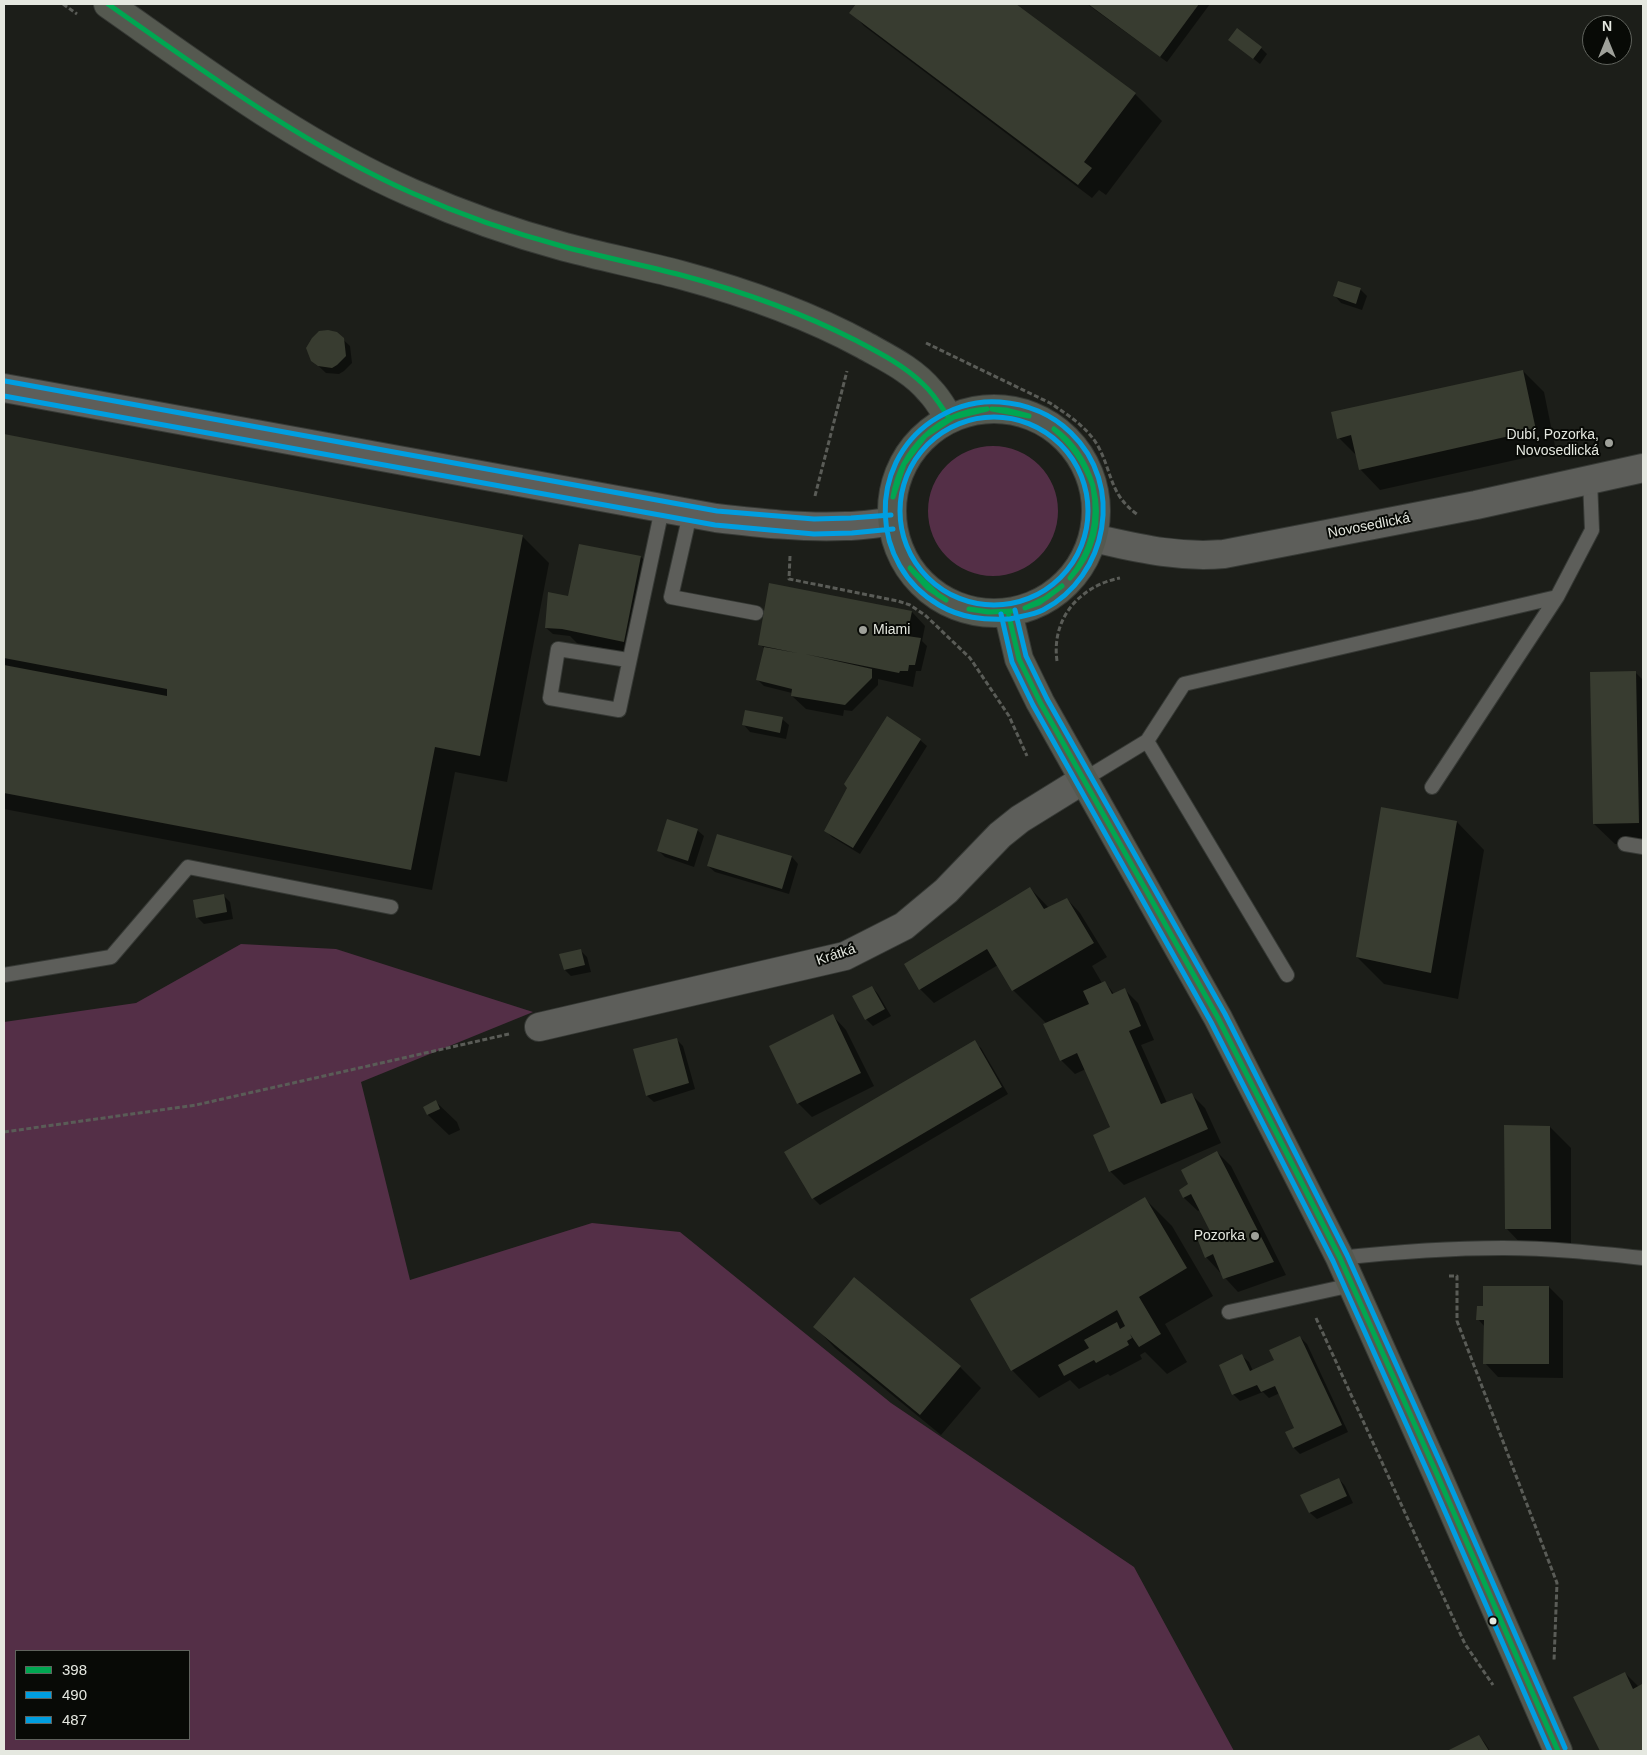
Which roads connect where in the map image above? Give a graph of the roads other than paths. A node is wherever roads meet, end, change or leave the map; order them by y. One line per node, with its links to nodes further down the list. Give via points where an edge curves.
1 (108, 4): 3 (main road, via 266,114 400,188 515,233 690,278 804,316 897,363 929,389)
2 (4, 388): 6 (street)
3 (949, 418): 8 (main road, via 921,438 908,457 892,499); 9 (main road, via 981,409 1015,410 1046,422 1072,444 1089,472 1097,505)
4 (1643, 468): 5 (street, Novosedlická)
5 (1590, 480): 9 (street, Novosedlická, via 1224,554 1188,556); 10 (lane, via 1592,530)
6 (662, 509): 7 (street); 13 (lane)
7 (690, 514): 8 (street, via 799,525 848,526); 12 (lane, via 671,597)
8 (892, 522): 11 (main road, via 896,542 905,561 923,585 948,602 978,612)
9 (1093, 538): 11 (main road, via 1081,565 1062,588 1037,604)
10 (1557, 597): 14 (lane, via 1184,684); 16 (lane)
11 (1008, 612): 15 (main road, via 1019,659)
12 (756, 613)
13 (628, 660): 13 (lane, via 619,710 550,698 558,649)
14 (1147, 741): 15 (lane); 21 (lane)
15 (1083, 780): 22 (street, Krátká, via 1020,818 946,891 904,926 845,956); 23 (main road, via 1218,1018)
16 (1432, 787)
17 (1625, 844): 18 (lane)
18 (1643, 846)
19 (391, 907): 20 (lane, via 188,866 112,957)
20 (4, 975)
21 (1287, 975)
22 (539, 1027)
23 (1340, 1258): 24 (lane, via 1403,1251 1504,1248); 25 (main road)
24 (1643, 1258)
25 (1352, 1285): 26 (lane); 27 (main road)
26 (1229, 1312)
27 (1558, 1751)

